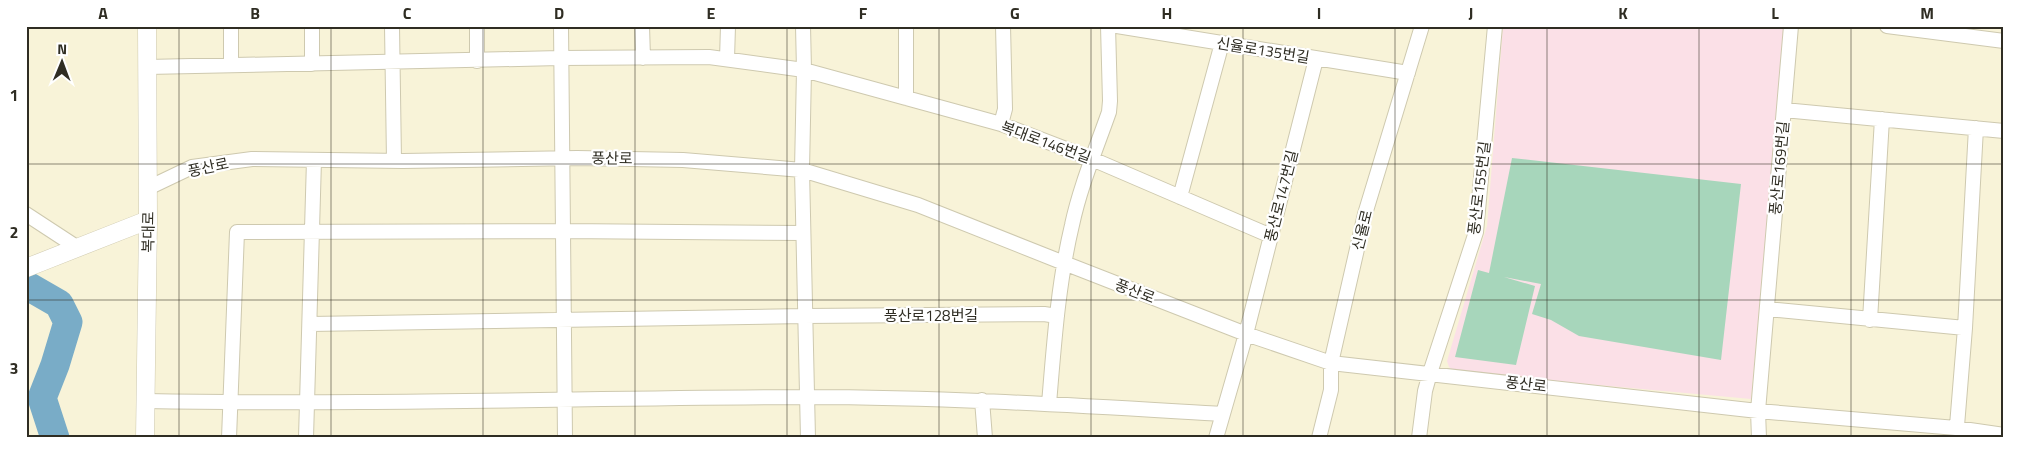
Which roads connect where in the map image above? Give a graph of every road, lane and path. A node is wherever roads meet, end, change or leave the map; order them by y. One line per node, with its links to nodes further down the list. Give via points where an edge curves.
1 (146, 26): 29 (street, 복대로)
2 (231, 26): 28 (street)
3 (312, 26): 27 (street)
4 (392, 26): 26 (street)
5 (477, 26): 25 (street)
6 (561, 26): 21 (street)
7 (642, 26): 22 (street)
8 (728, 26): 24 (street)
9 (803, 26): 30 (street)
10 (906, 26): 32 (street)
11 (1003, 26): 35 (street, via 1004,109)
12 (1108, 26): 39 (street, via 1109,112)
13 (1117, 26): 20 (street, 신율로135번길)
14 (1422, 26): 31 (street, 신율로)
15 (1496, 26): 63 (street, 풍산로155번길, via 1476,232)
16 (1791, 26): 33 (street, 풍산로169번길)
17 (1887, 26): 18 (street)
18 (1969, 31): 19 (street)
19 (2004, 41)
20 (1222, 43): 23 (street, 신율로135번길); 44 (street)
21 (560, 58): 22 (street, 복대로146번길); 25 (street, 복대로146번길); 38 (street)
22 (643, 58): 24 (street, 복대로146번길, via 709,57)
23 (1316, 59): 31 (street, 신율로135번길); 50 (street, 풍산로147번길)
24 (727, 60): 30 (street, 복대로146번길)
25 (477, 61): 26 (street, 복대로146번길)
26 (392, 62): 27 (street, 복대로146번길); 41 (street)
27 (312, 64): 28 (street, 복대로146번길)
28 (231, 65): 29 (street, 복대로146번길)
29 (147, 66): 43 (street, 복대로)
30 (804, 70): 32 (street, 복대로146번길); 42 (street)
31 (1408, 74): 62 (street, 신율로, via 1366,214)
32 (906, 98): 35 (street, 복대로146번길)
33 (1784, 110): 34 (street); 54 (street, 풍산로169번길)
34 (1882, 119): 36 (street); 58 (street)
35 (1001, 124): 39 (street, 복대로146번길)
36 (1976, 128): 37 (street); 60 (street)
37 (2004, 131)
38 (564, 158): 41 (street, 풍산로); 42 (street, 풍산로, via 683,160); 48 (street)
39 (1092, 159): 44 (street, 복대로146번길); 52 (street, via 1072,223)
40 (314, 160): 41 (street, 풍산로); 43 (street, 풍산로, via 252,159 192,167); 47 (street)
41 (394, 161)
42 (802, 170): 49 (street); 52 (street, 풍산로, via 918,205)
43 (148, 188): 46 (street, 복대로)
44 (1180, 197): 50 (street, 복대로146번길)
45 (26, 214): 51 (street)
46 (148, 220): 51 (street); 66 (street, 복대로)
47 (312, 231): 48 (street); 59 (street); 68 (street, via 237,232)
48 (563, 231): 49 (street); 57 (street)
49 (803, 233): 55 (street)
50 (1271, 236): 61 (street, 풍산로147번길)
51 (70, 251): 53 (street)
52 (1064, 263): 56 (street); 61 (street, 풍산로)
53 (26, 268)
54 (1767, 309): 58 (street); 71 (street, 풍산로169번길)
55 (805, 316): 56 (street, 풍산로128번길); 57 (street, 풍산로128번길); 64 (street)
56 (1056, 316): 70 (street)
57 (564, 320): 59 (street, 풍산로128번길); 67 (street)
58 (1870, 320): 60 (street)
59 (310, 324): 69 (street)
60 (1965, 328): 73 (street)
61 (1246, 334): 62 (street, 풍산로); 72 (street, 풍산로147번길)
62 (1331, 363): 63 (street, 풍산로); 82 (street, 신율로, via 1332,390)
63 (1430, 373): 71 (street, 풍산로); 83 (street, 풍산로155번길)
64 (807, 397): 65 (street); 67 (street); 79 (street)
65 (982, 400): 70 (street); 80 (street)
66 (146, 401): 68 (street); 75 (street, 복대로)
67 (564, 401): 69 (street); 78 (street)
68 (229, 402): 69 (street); 76 (street)
69 (307, 402): 77 (street)
70 (1049, 404): 72 (street)
71 (1758, 411): 73 (street, 풍산로); 84 (street, 풍산로169번길)
72 (1223, 414): 81 (street, 풍산로147번길)
73 (1956, 433): 74 (street, 풍산로)
74 (2004, 434)
75 (145, 438)
76 (229, 438)
77 (306, 438)
78 (566, 438)
79 (808, 438)
80 (984, 438)
81 (1216, 438)
82 (1320, 438)
83 (1419, 438)
84 (1759, 438)

